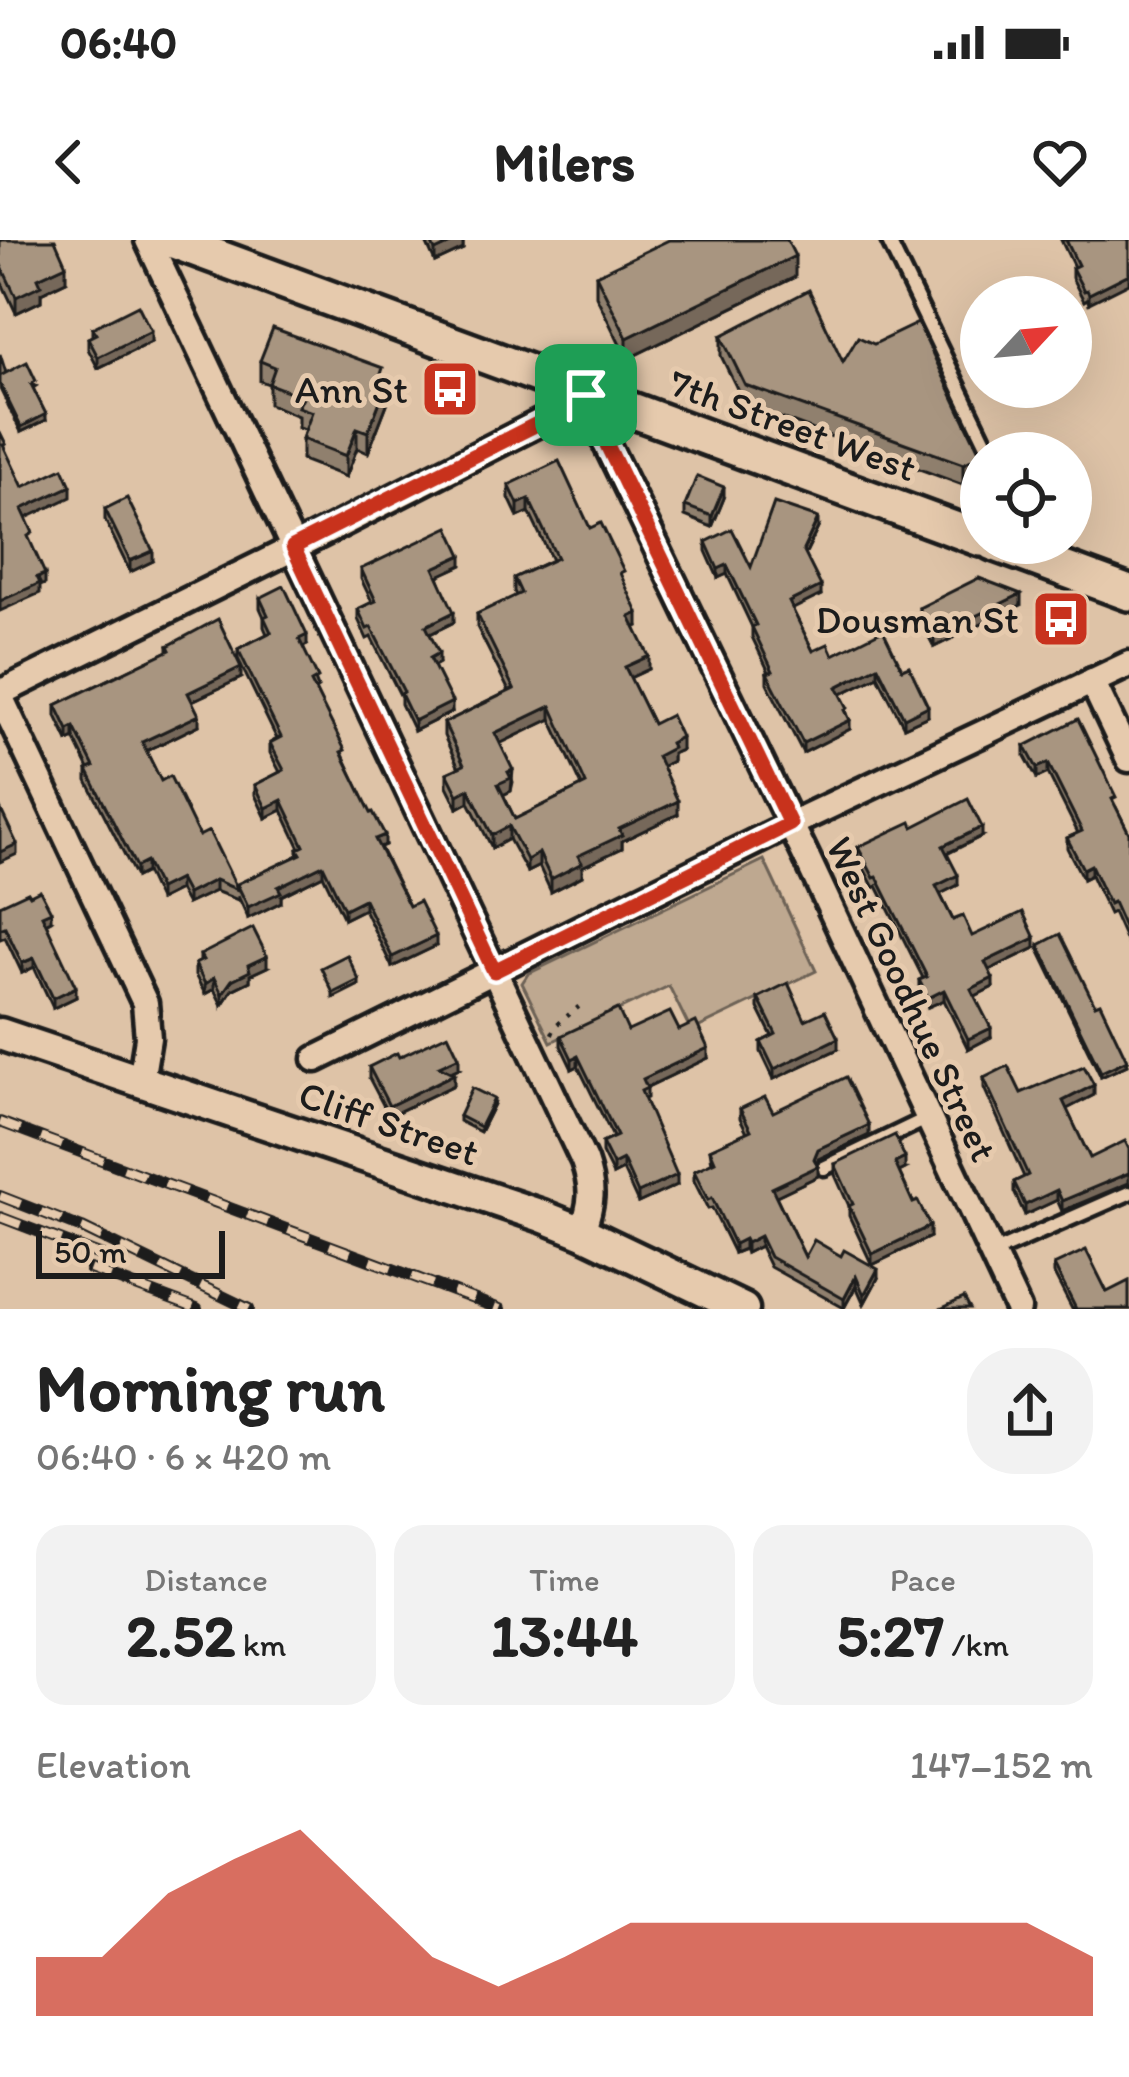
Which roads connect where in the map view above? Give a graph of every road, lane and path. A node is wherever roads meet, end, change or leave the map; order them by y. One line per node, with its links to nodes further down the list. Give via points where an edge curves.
1 (148, 240): 7 (street)
2 (171, 240): 4 (main road, 7th Street West)
3 (888, 240): 5 (lane)
4 (586, 395): 6 (main road, 7th Street West); 7 (street); 14 (street, West Goodhue Street)
5 (981, 432)
6 (960, 531)
7 (293, 547): 12 (street); 15 (street)
8 (1051, 564): 9 (main road)
9 (1129, 592)
10 (1129, 664): 11 (street)
11 (1092, 682): 13 (street); 14 (street)
12 (0, 694): 20 (street, via 145,1004)
13 (1129, 760)
14 (790, 824): 15 (street); 21 (street, West Goodhue Street)
15 (494, 971): 19 (street); 24 (street, via 590,1179)
16 (581, 1005): 18 (path)
17 (0, 1034): 20 (street, Cliff Street)
18 (547, 1044)
19 (316, 1059)
20 (141, 1081): 24 (street, Cliff Street)
21 (929, 1118): 22 (lane); 25 (street, West Goodhue Street)
22 (824, 1168)
23 (1129, 1193): 25 (lane)
24 (582, 1232): 26 (street, Cliff Street)
25 (992, 1252): 27 (street, West Goodhue Street)
26 (743, 1309)
27 (1018, 1309)

